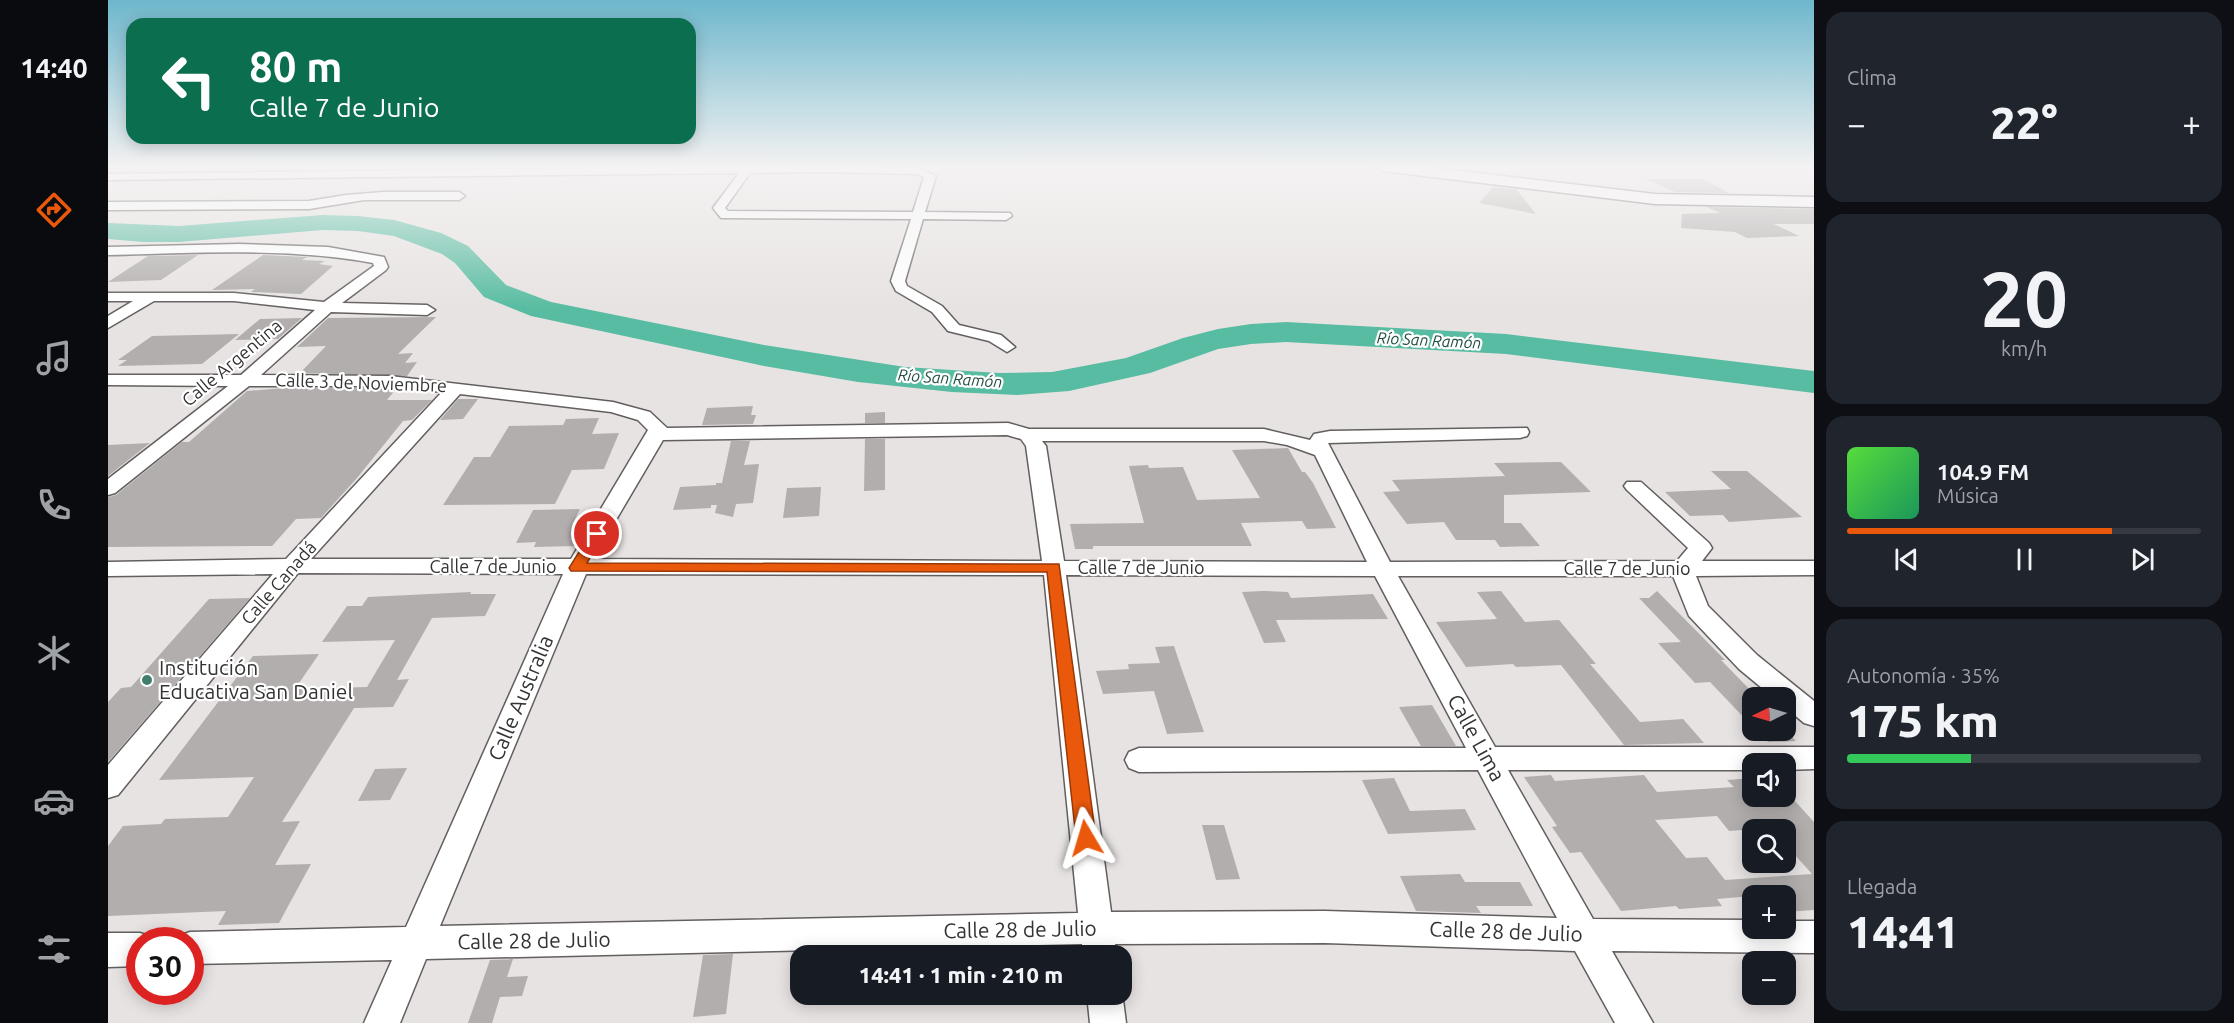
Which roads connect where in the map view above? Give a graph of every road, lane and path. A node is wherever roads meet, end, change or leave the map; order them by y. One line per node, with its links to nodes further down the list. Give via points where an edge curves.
1 (127, 214): 5 (street)
2 (725, 214): 3 (street)
3 (918, 215): 4 (street); 12 (street, via 898,281 901,288 937,309 954,328 995,338)
4 (1006, 216)
5 (120, 217)
6 (108, 251): 9 (street, Calle Argentina, via 239,248 328,251 379,260 381,267)
7 (108, 297): 8 (street)
8 (150, 298): 9 (street, via 234,297); 11 (street)
9 (327, 307): 10 (street); 13 (street, Calle Argentina)
10 (427, 310)
11 (108, 323)
12 (1006, 347)
13 (247, 379): 14 (street, Calle 3 de Noviembre); 15 (street, Calle 3 de Noviembre, via 390,381); 21 (street, Calle Argentina)
14 (108, 380)
15 (457, 387): 17 (street, Calle 3 de Noviembre, via 613,406 644,416 658,429); 22 (street, Calle Canadá)
16 (1520, 432): 19 (street, via 1330,437 1318,442)
17 (657, 434): 18 (street, via 1008,429); 24 (street, Calle Australia)
18 (1028, 435): 19 (street, via 1264,435); 23 (street, via 1036,446)
19 (1322, 451): 27 (street, Calle Lima)
20 (1634, 486): 28 (street, via 1701,548)
21 (108, 489)
22 (292, 566): 24 (street, Calle 7 de Junio); 26 (street, Calle 7 de Junio); 33 (street, Calle Canadá)
23 (1054, 567): 24 (street, Calle 7 de Junio); 27 (street, Calle 7 de Junio); 36 (street)
24 (577, 568): 37 (street, Calle Australia)
25 (1814, 568): 28 (street, Calle 7 de Junio)
26 (108, 569)
27 (1382, 569): 28 (street, Calle 7 de Junio); 31 (street, Calle Lima)
28 (1682, 569): 29 (street, via 1697,610 1748,662)
29 (1814, 716)
30 (1814, 758): 31 (street)
31 (1487, 759): 32 (street); 34 (street, Calle Lima)
32 (1139, 760)
33 (108, 786)
34 (1584, 935): 35 (street, Calle 28 de Julio); 36 (street, Calle 28 de Julio, via 1325,927); 44 (street, Calle Lima)
35 (1814, 937)
36 (1098, 942): 37 (street, Calle 28 de Julio)
37 (417, 943): 38 (street, Calle 28 de Julio); 42 (street, Calle Australia)
38 (204, 948)
39 (126, 949): 40 (street)
40 (108, 950)
41 (1106, 1005): 43 (street)
42 (382, 1023)
43 (1108, 1023)
44 (1635, 1023)

